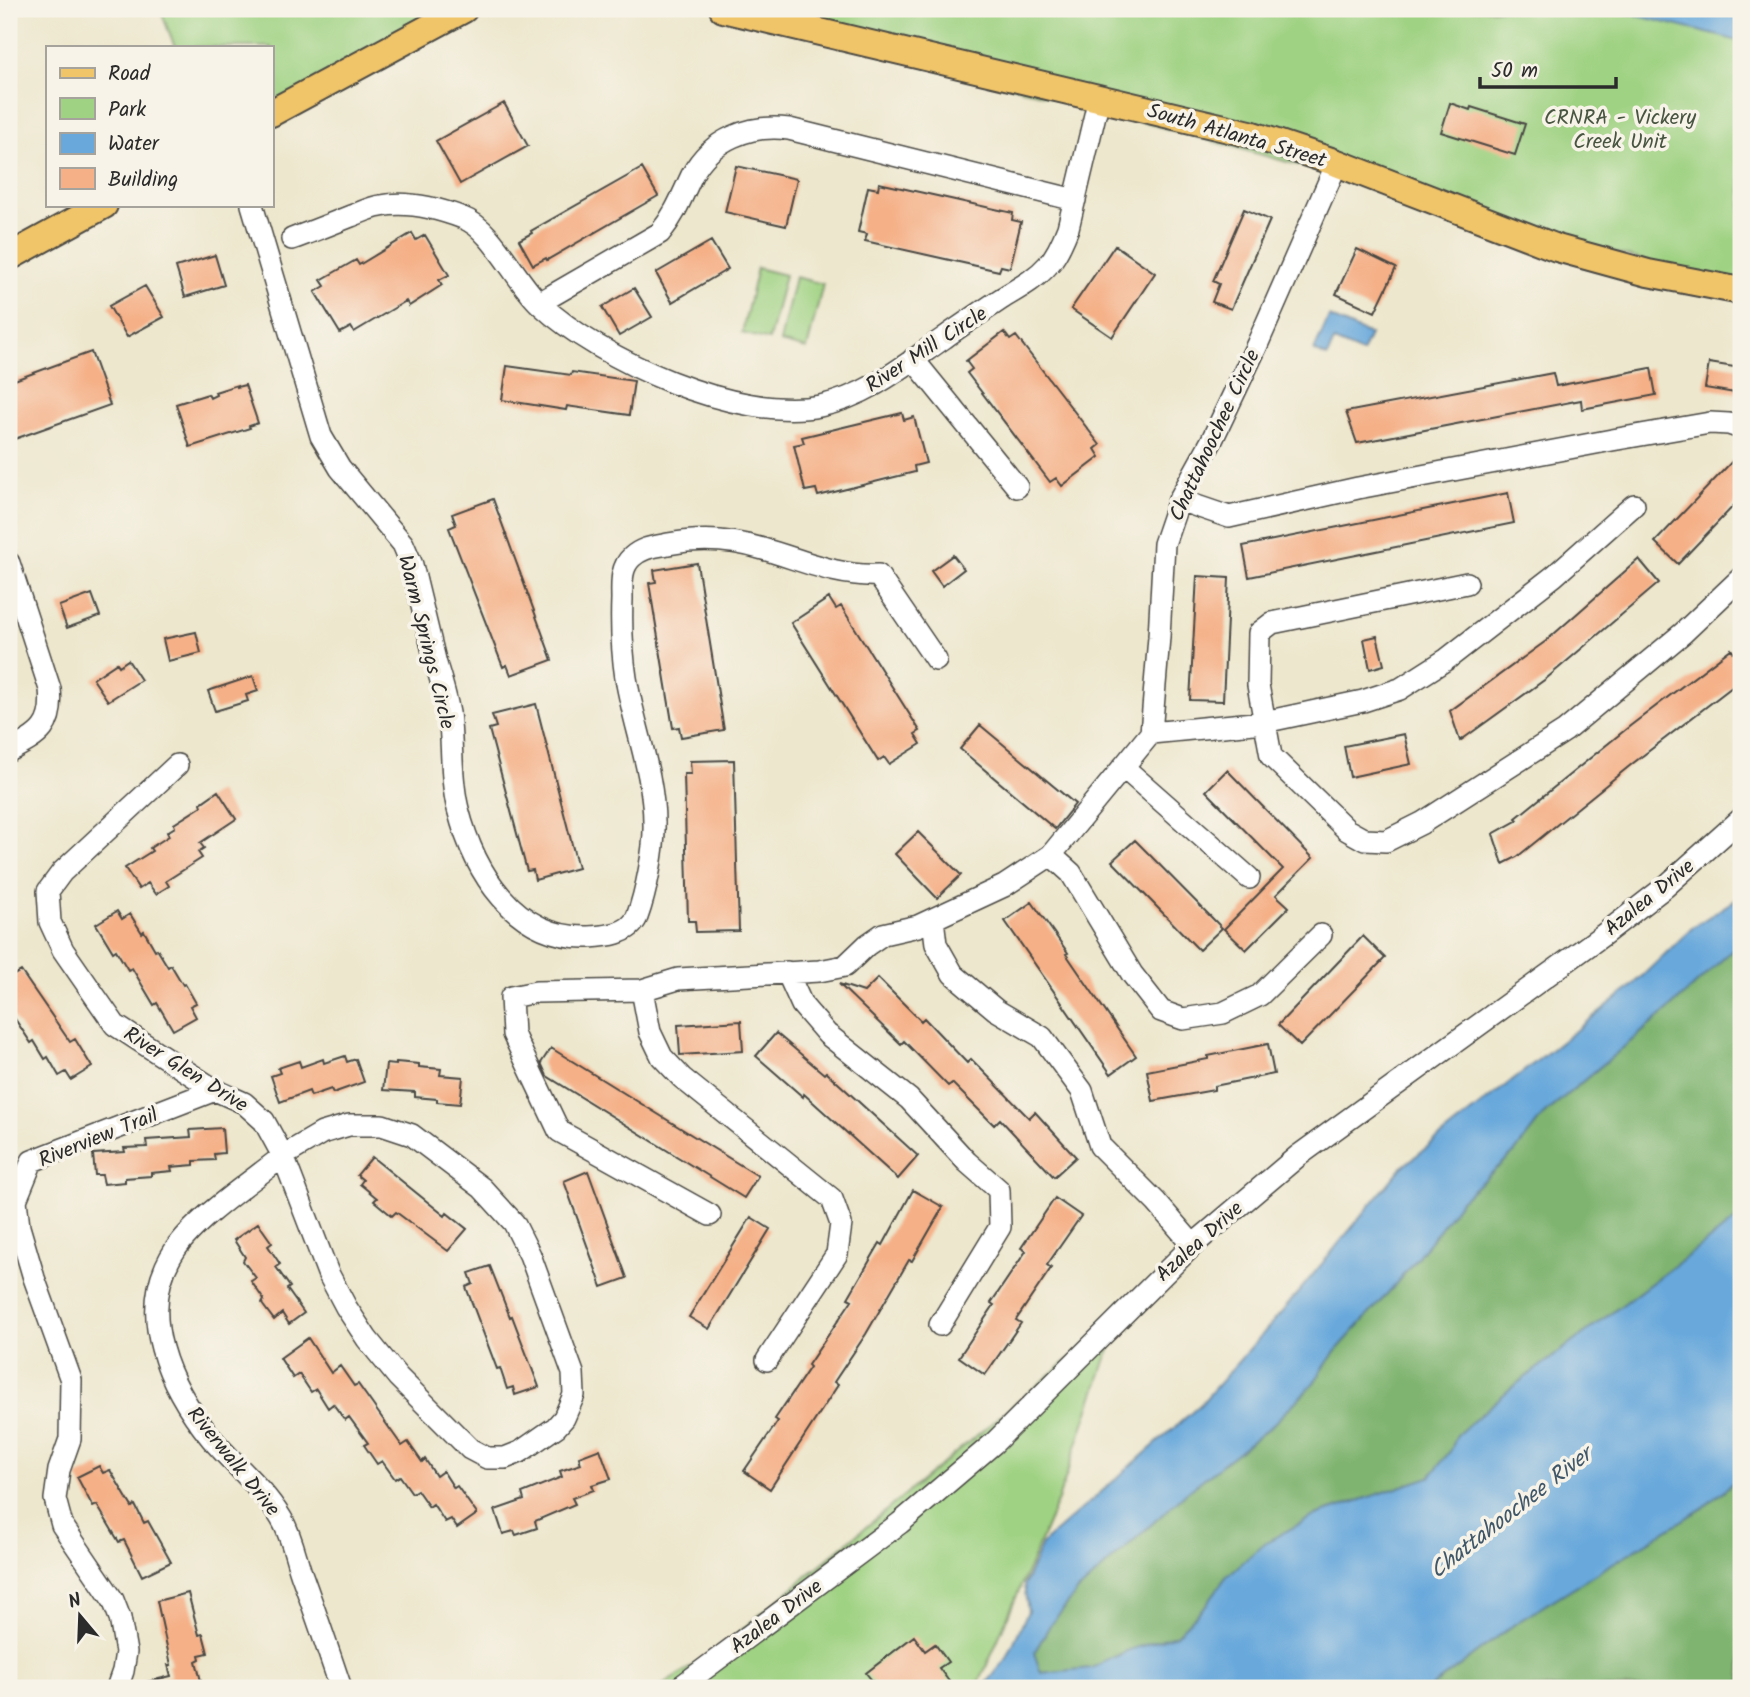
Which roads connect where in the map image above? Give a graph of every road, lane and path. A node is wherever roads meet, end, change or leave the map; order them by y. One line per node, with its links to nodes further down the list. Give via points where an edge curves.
1 (464, 9): 4 (main road)
2 (723, 9): 3 (main road, South Atlanta Street)
3 (1099, 97): 5 (main road, South Atlanta Street, via 1250,134); 6 (street, River Mill Circle)
4 (273, 112)
5 (1337, 163): 11 (main road, South Atlanta Street, via 1557,248 1648,273); 16 (street, Chattahoochee Circle, via 1212,442)
6 (1075, 200): 12 (street, via 789,129 753,129 728,138 706,155 660,233); 13 (street, River Mill Circle, via 1064,237 1048,265)
7 (102, 206): 10 (main road)
8 (252, 206): 21 (street, Warm Springs Circle, via 321,436 340,468 403,544 412,565 449,712 458,809 489,882 517,914 545,929 578,937 627,930 636,919 652,857 654,823 621,631 622,574 642,549 684,541 726,541 843,574 878,575)
9 (292, 239): 12 (street, River Mill Circle, via 379,206 401,204 465,218 481,228)
10 (9, 257)
11 (1741, 291)
12 (538, 303): 13 (street, River Mill Circle, via 561,322 638,367 756,407 788,409 841,400 880,383)
13 (913, 359): 15 (street)
14 (1741, 428): 16 (street, via 1710,424 1612,440 1229,517)
15 (1017, 486)
16 (1180, 500): 23 (street, Chattahoochee Circle, via 1164,544)
17 (1634, 505): 22 (street, via 1554,576 1401,689)
18 (9, 563): 24 (street, via 50,689 52,710 46,726)
19 (1741, 578): 22 (street, via 1565,731 1422,823 1386,841 1365,840 1347,830 1280,766 1271,756)
20 (1467, 583): 22 (street, via 1272,623 1259,633 1258,685)
21 (936, 660)
22 (1264, 722): 23 (street)
23 (1150, 733): 26 (street)
24 (9, 751)
25 (177, 765): 34 (street, River Glen Drive, via 62,872 48,891 50,922 63,950 115,1025)
26 (1123, 768): 28 (street); 29 (street)
27 (1741, 819): 37 (street, Azalea Drive, via 1665,887 1298,1156)
28 (1051, 855): 30 (street, via 1004,886); 31 (street, via 1071,873 1132,974 1161,1011 1183,1019 1223,1013 1260,995)
29 (1249, 877)
30 (933, 919): 32 (street, via 883,934 845,966); 37 (street, via 936,944 953,974 996,1010 1042,1037 1082,1091 1100,1146)
31 (1321, 935)
32 (787, 972): 33 (street, via 678,979); 38 (street, via 802,1004 827,1034 909,1099 999,1189 1000,1227)
33 (642, 990): 36 (street, via 536,992 511,997 513,1034 559,1131); 39 (street, via 650,1032 662,1057 832,1199 841,1224 837,1254)
34 (215, 1090): 35 (street, River Glen Drive, via 244,1102 264,1121); 40 (street, Riverview Trail, via 32,1161 16,1200 34,1279 71,1380 70,1439 55,1499 62,1525 121,1618 126,1652)
35 (283, 1156): 35 (street, River Glen Drive, via 322,1133 349,1125 382,1125 412,1135 482,1188 513,1223 530,1255 573,1373 574,1395 556,1427 505,1458 487,1458 470,1449 398,1377 346,1307 328,1273); 41 (street, Riverwalk Drive, via 176,1249 164,1270 155,1314 158,1338 174,1381 193,1415 262,1489 283,1521)
36 (710, 1215)
37 (1193, 1245): 42 (street, Azalea Drive, via 983,1452 900,1523)
38 (940, 1325)
39 (767, 1360)
40 (117, 1688)
41 (341, 1688)
42 (678, 1688)

